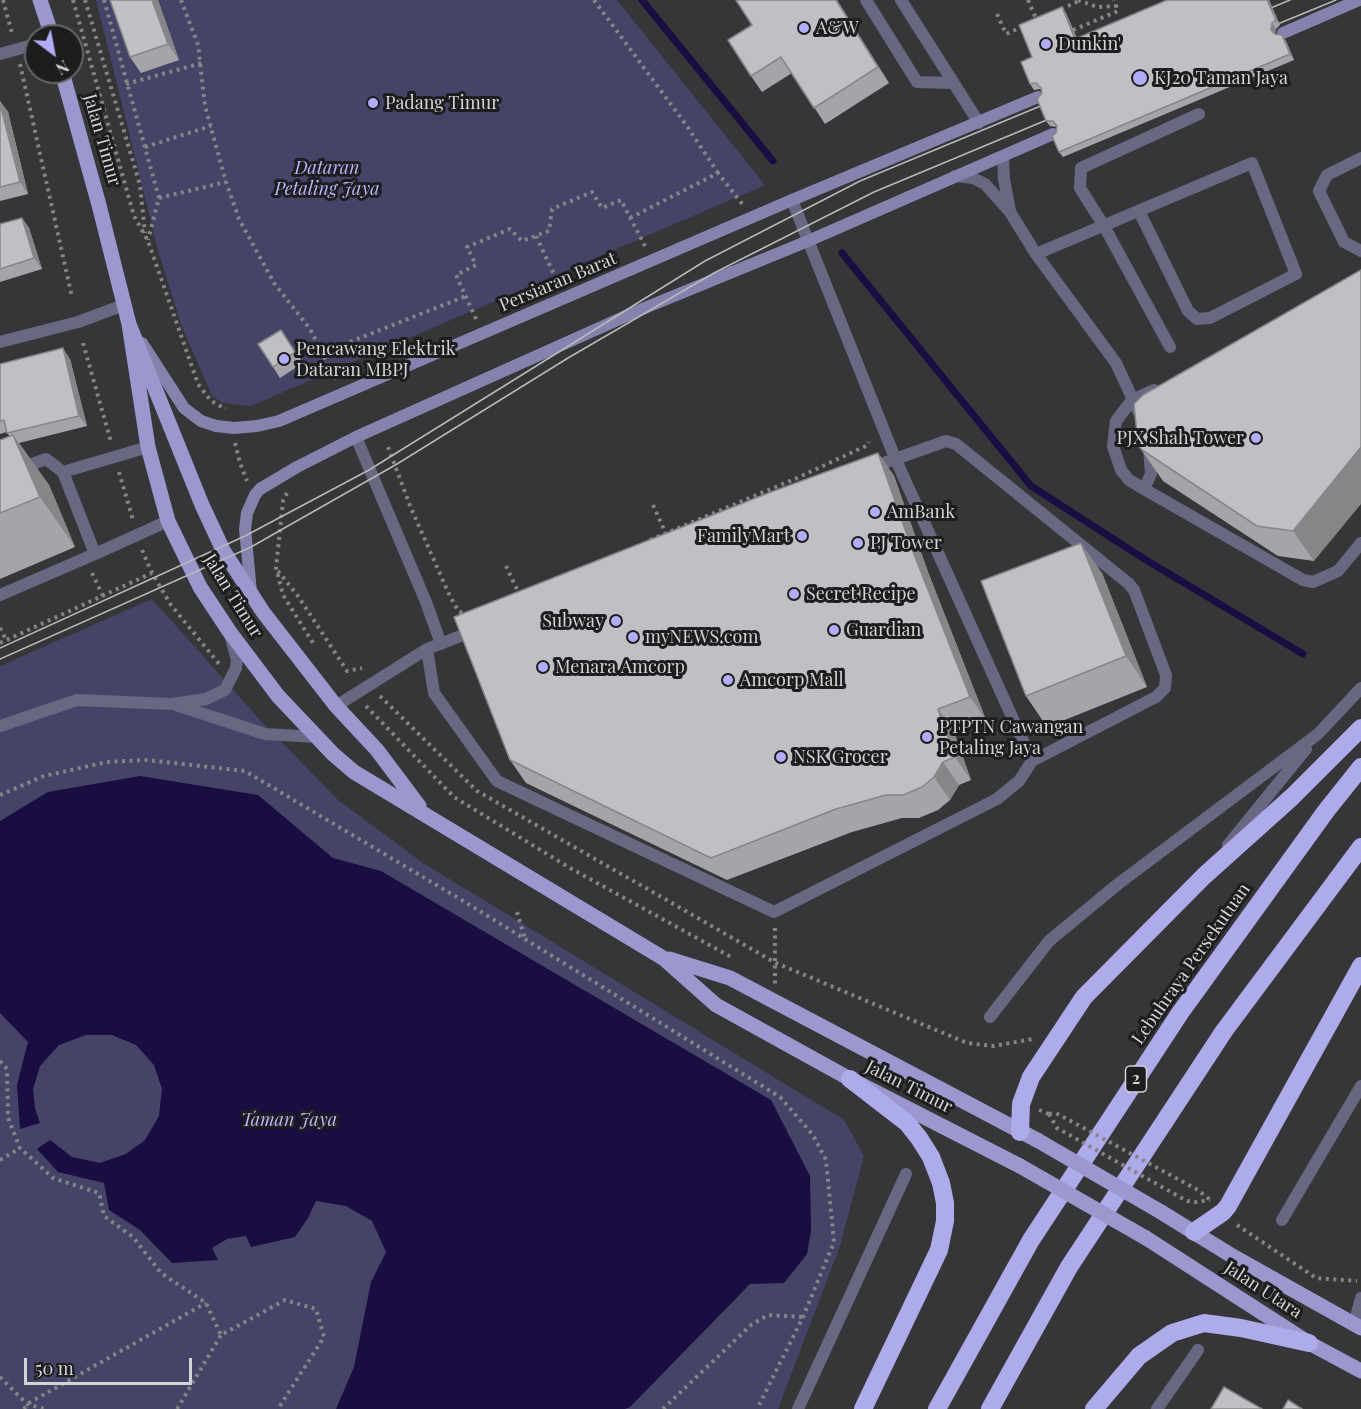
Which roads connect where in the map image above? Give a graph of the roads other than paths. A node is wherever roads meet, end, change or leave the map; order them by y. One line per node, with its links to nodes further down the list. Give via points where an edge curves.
1 (40, 0): 6 (main road)
2 (866, 0): 10 (street, via 917,82)
3 (901, 0): 10 (street)
4 (1359, 0): 5 (street)
5 (1344, 3): 7 (street)
6 (48, 24)
7 (1283, 33)
8 (24, 48): 9 (street)
9 (0, 54)
10 (953, 83): 14 (street)
11 (65, 84): 26 (main road, Jalan Timur)
12 (1038, 97): 14 (street, Persiaran Barat)
13 (1199, 114): 22 (street, via 1082,168 1080,188)
14 (979, 123): 19 (street, Persiaran Barat)
15 (1053, 134): 16 (street)
16 (1003, 157): 18 (street); 21 (street)
17 (1361, 158): 24 (street, via 1327,175 1319,192 1344,242)
18 (955, 176): 21 (street, via 985,184); 23 (street)
19 (792, 200): 23 (street); 27 (street, Persiaran Barat, via 279,421 234,428 201,421 184,408)
20 (1139, 211): 20 (street, via 1252,163 1296,274 1210,318 1197,319 1188,311); 22 (street)
21 (1010, 212): 25 (street)
22 (1104, 226): 25 (street); 29 (street)
23 (808, 241): 32 (street, via 635,312); 34 (street)
24 (1361, 251)
25 (1036, 254): 31 (street, via 1116,363)
26 (124, 305): 27 (main road, Jalan Timur); 28 (street, via 78,322)
27 (129, 324): 33 (main road, Jalan Timur); 42 (main road, Jalan Timur, via 202,505 223,550)
28 (0, 342)
29 (1170, 347)
30 (1162, 386): 31 (street)
31 (1132, 400): 38 (street, via 1147,432 1151,474); 38 (street, via 1116,421 1113,446 1121,470)
32 (357, 437): 42 (street, via 297,467 255,495 245,529); 46 (street)
33 (148, 447): 35 (street); 39 (main road, Jalan Timur)
34 (895, 458): 36 (street); 55 (street); 55 (street, via 946,441 956,444 1134,590 1166,675 1165,688 1156,697)
35 (63, 472): 37 (street, via 45,459); 41 (street)
36 (854, 474)
37 (0, 476)
38 (1144, 489): 40 (street, via 1303,580 1313,582 1338,571)
39 (168, 520): 41 (street); 45 (main road, Jalan Timur, via 200,587)
40 (1361, 543)
41 (91, 556): 43 (street)
42 (251, 592): 50 (main road, Jalan Timur)
43 (0, 595)
44 (480, 621): 46 (street)
45 (229, 631): 49 (street, via 237,660 225,690 206,699); 54 (main road, Jalan Timur, via 278,696)
46 (441, 644): 47 (street)
47 (427, 649): 50 (street); 55 (street, via 434,693 497,780 774,912 997,800 1019,781)
48 (1361, 688): 53 (street)
49 (172, 704): 51 (street, via 77,700); 54 (street, via 265,734)
50 (336, 706): 57 (main road, Jalan Timur, via 377,750)
51 (0, 726)
52 (1361, 728): 59 (highway, via 1292,797)
53 (1318, 734): 59 (street); 62 (street, via 1118,884 1049,941)
54 (316, 737): 57 (main road, Jalan Timur, via 354,772)
55 (1032, 761)
56 (1361, 767): 78 (highway, Lebuhraya Persekutuan / 2, via 1180,1012 1031,1240)
57 (425, 814): 60 (main road, Jalan Timur)
58 (1361, 847): 79 (highway, via 1224,1031 1069,1267)
59 (1203, 876): 65 (highway, via 1084,997 1031,1077 1021,1104)
60 (663, 958): 63 (main road, Jalan Timur, via 716,1005); 65 (main road, Jalan Timur, via 730,978)
61 (1361, 966): 69 (highway, via 1228,1206)
62 (990, 1017)
63 (850, 1079): 70 (main road, Jalan Timur, bridge, via 1020,1166); 77 (highway, via 907,1123 919,1138 931,1157 945,1203 939,1250)
64 (1361, 1086): 68 (street)
65 (1020, 1132): 67 (main road, Jalan Timur, bridge)
66 (906, 1174): 76 (street)
67 (1161, 1212): 69 (main road, Jalan Utara)
68 (1282, 1220)
69 (1194, 1232): 72 (main road, Jalan Utara)
70 (1146, 1238): 73 (main road, Jalan Utara)
71 (1361, 1298): 72 (street)
72 (1358, 1326)
73 (1309, 1343): 75 (main road, Jalan Utara); 80 (highway, via 1204,1323 1172,1333 1139,1356)
74 (1198, 1350): 81 (street)
75 (1361, 1371)
76 (798, 1409)
77 (863, 1409)
78 (937, 1409)
79 (990, 1409)
80 (1094, 1409)
81 (1157, 1409)

